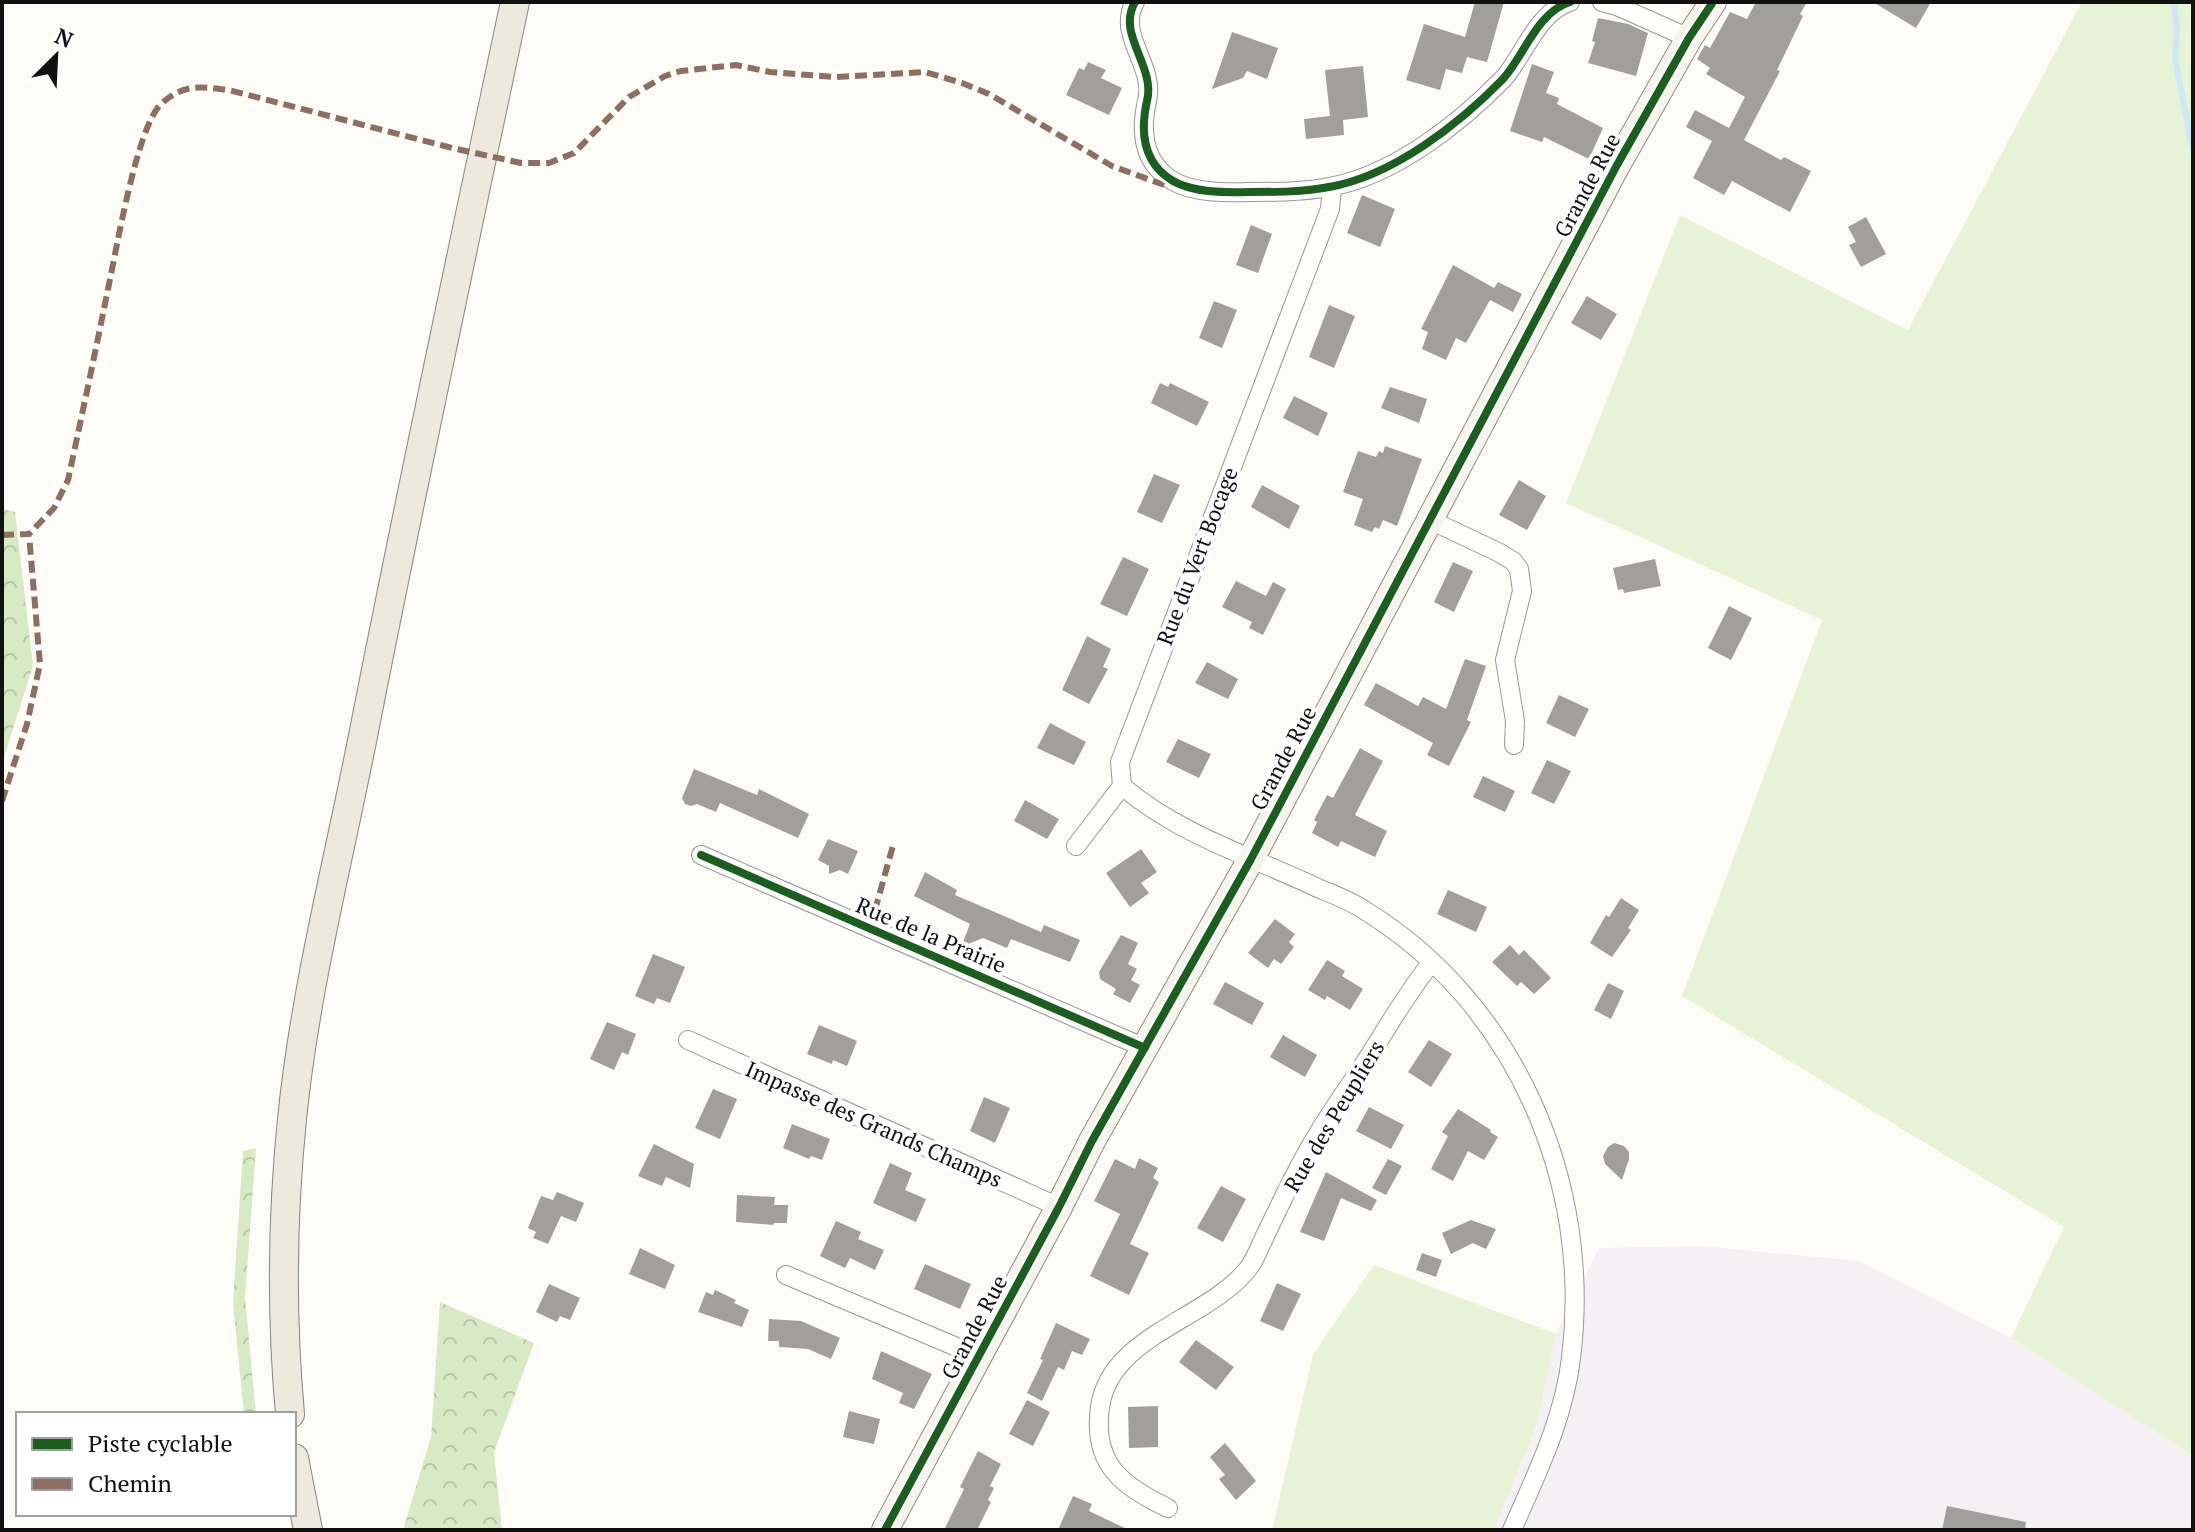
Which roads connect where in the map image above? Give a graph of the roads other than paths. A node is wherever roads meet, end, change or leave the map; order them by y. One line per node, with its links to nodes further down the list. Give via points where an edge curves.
1 (515, 2): 20 (main road, via 308,1013 292,1117 283,1232 283,1340)
2 (1135, 2): 7 (street, via 1130,30 1149,78 1144,148 1159,170 1197,189 1239,193)
3 (1570, 2): 7 (street, via 1560,5 1505,76 1465,115 1379,171)
4 (1602, 2): 6 (street)
5 (1713, 2): 6 (street, Grande Rue)
6 (1689, 38): 8 (street, Grande Rue)
7 (1332, 187): 10 (street, Rue du Vert Bocage, via 1330,209 1120,762)
8 (1430, 520): 9 (street, via 1498,552 1519,569 1522,591 1505,660); 13 (street, Grande Rue)
9 (1514, 745)
10 (1122, 786): 11 (street); 13 (street, via 1148,809)
11 (1076, 846)
12 (701, 855): 16 (street, Rue de la Prairie)
13 (1251, 859): 14 (street, via 1363,909); 16 (street, Grande Rue)
14 (1432, 962): 22 (street, Rue des Peupliers, via 1305,1155 1249,1269 1226,1291 1117,1364 1105,1387 1100,1423 1109,1465 1117,1478); 25 (street, via 1506,1049 1540,1116 1564,1191 1573,1253 1571,1358 1561,1408)
15 (688, 1040): 17 (street, Impasse des Grands Champs)
16 (1145, 1048): 17 (street, Grande Rue)
17 (1059, 1207): 19 (street, Grande Rue)
18 (786, 1275): 19 (street)
19 (978, 1356): 24 (street, Grande Rue)
20 (290, 1412)
21 (296, 1468): 23 (main road)
22 (1168, 1508)
23 (308, 1530)
24 (885, 1530)
25 (1512, 1530)

